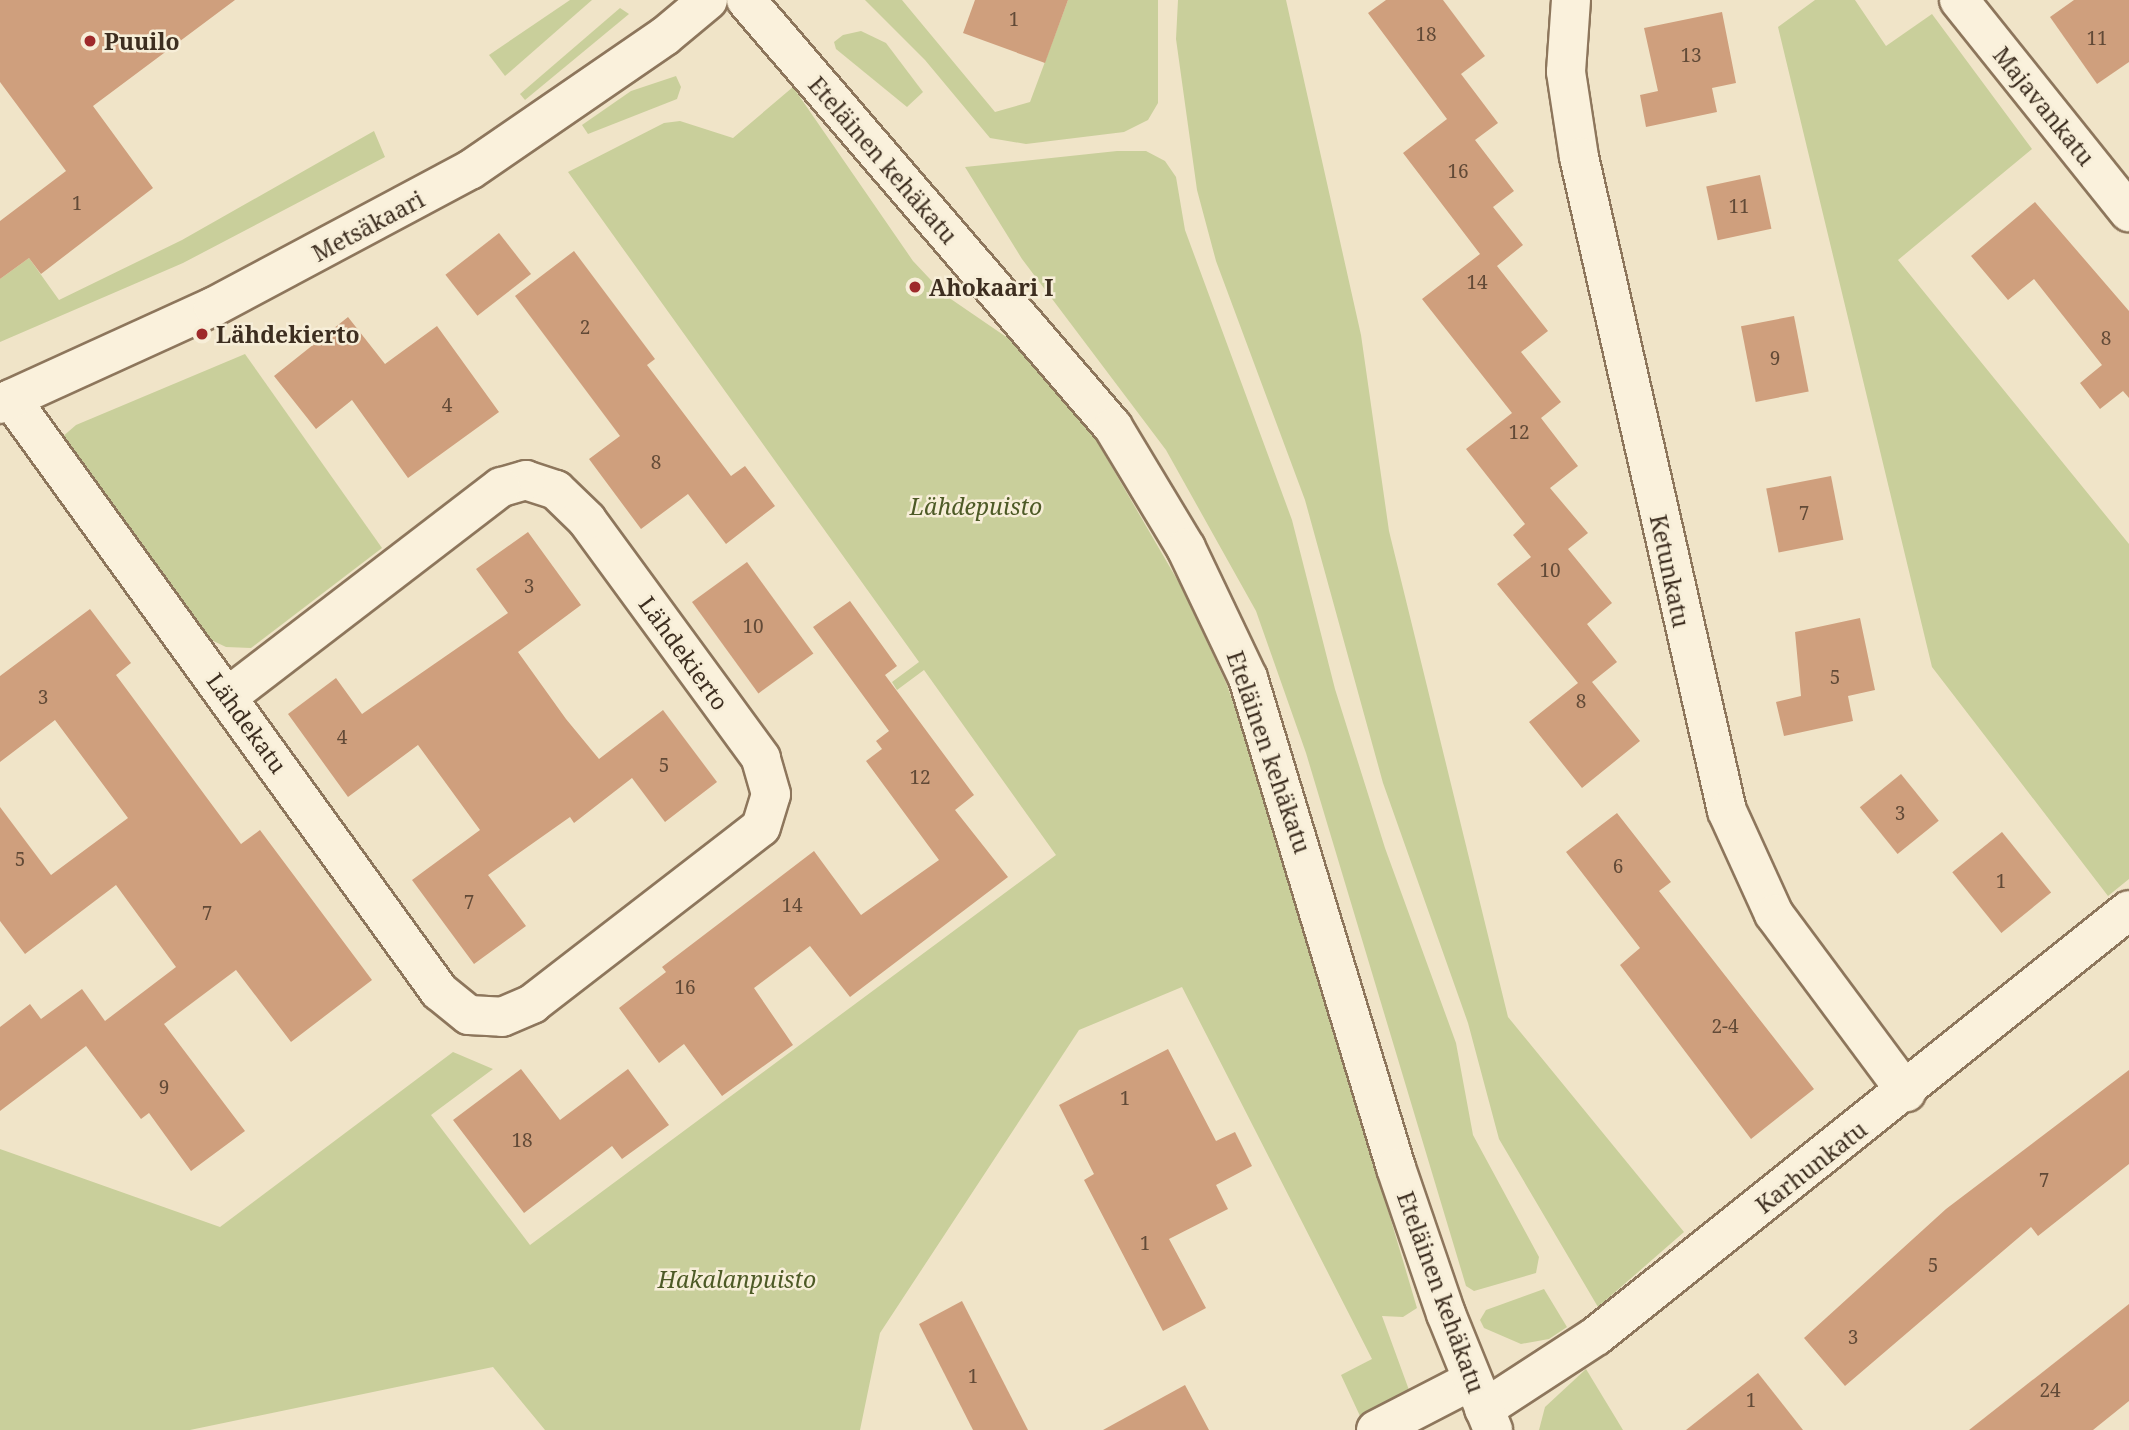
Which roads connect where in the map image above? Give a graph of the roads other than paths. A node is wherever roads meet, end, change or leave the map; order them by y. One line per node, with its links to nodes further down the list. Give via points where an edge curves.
1 (708, 0): 6 (street, Metsäkaari, via 665,36 470,170 225,300)
2 (746, 0): 11 (street, Eteläinen kehäkatu, via 1113,427 1186,548 1248,677 1396,1168)
3 (1571, 0): 10 (street, Ketunkatu, via 1566,72 1580,157 1727,811 1774,914)
4 (1959, 0): 5 (street, Majavankatu)
5 (2129, 212)
6 (5, 401): 7 (street, Lähdekatu)
7 (229, 696): 9 (street, Lähdekatu, via 439,991 469,1016); 9 (street, Lähdekierto, via 502,487 526,480 556,490 586,520 761,758 771,794 761,827 729,855 532,1004)
8 (2129, 910): 10 (street, Karhunkatu)
9 (502, 1017)
10 (1906, 1093): 11 (street, Karhunkatu, via 1596,1336)
11 (1483, 1407): 12 (street, Karhunkatu)
12 (1376, 1430)

